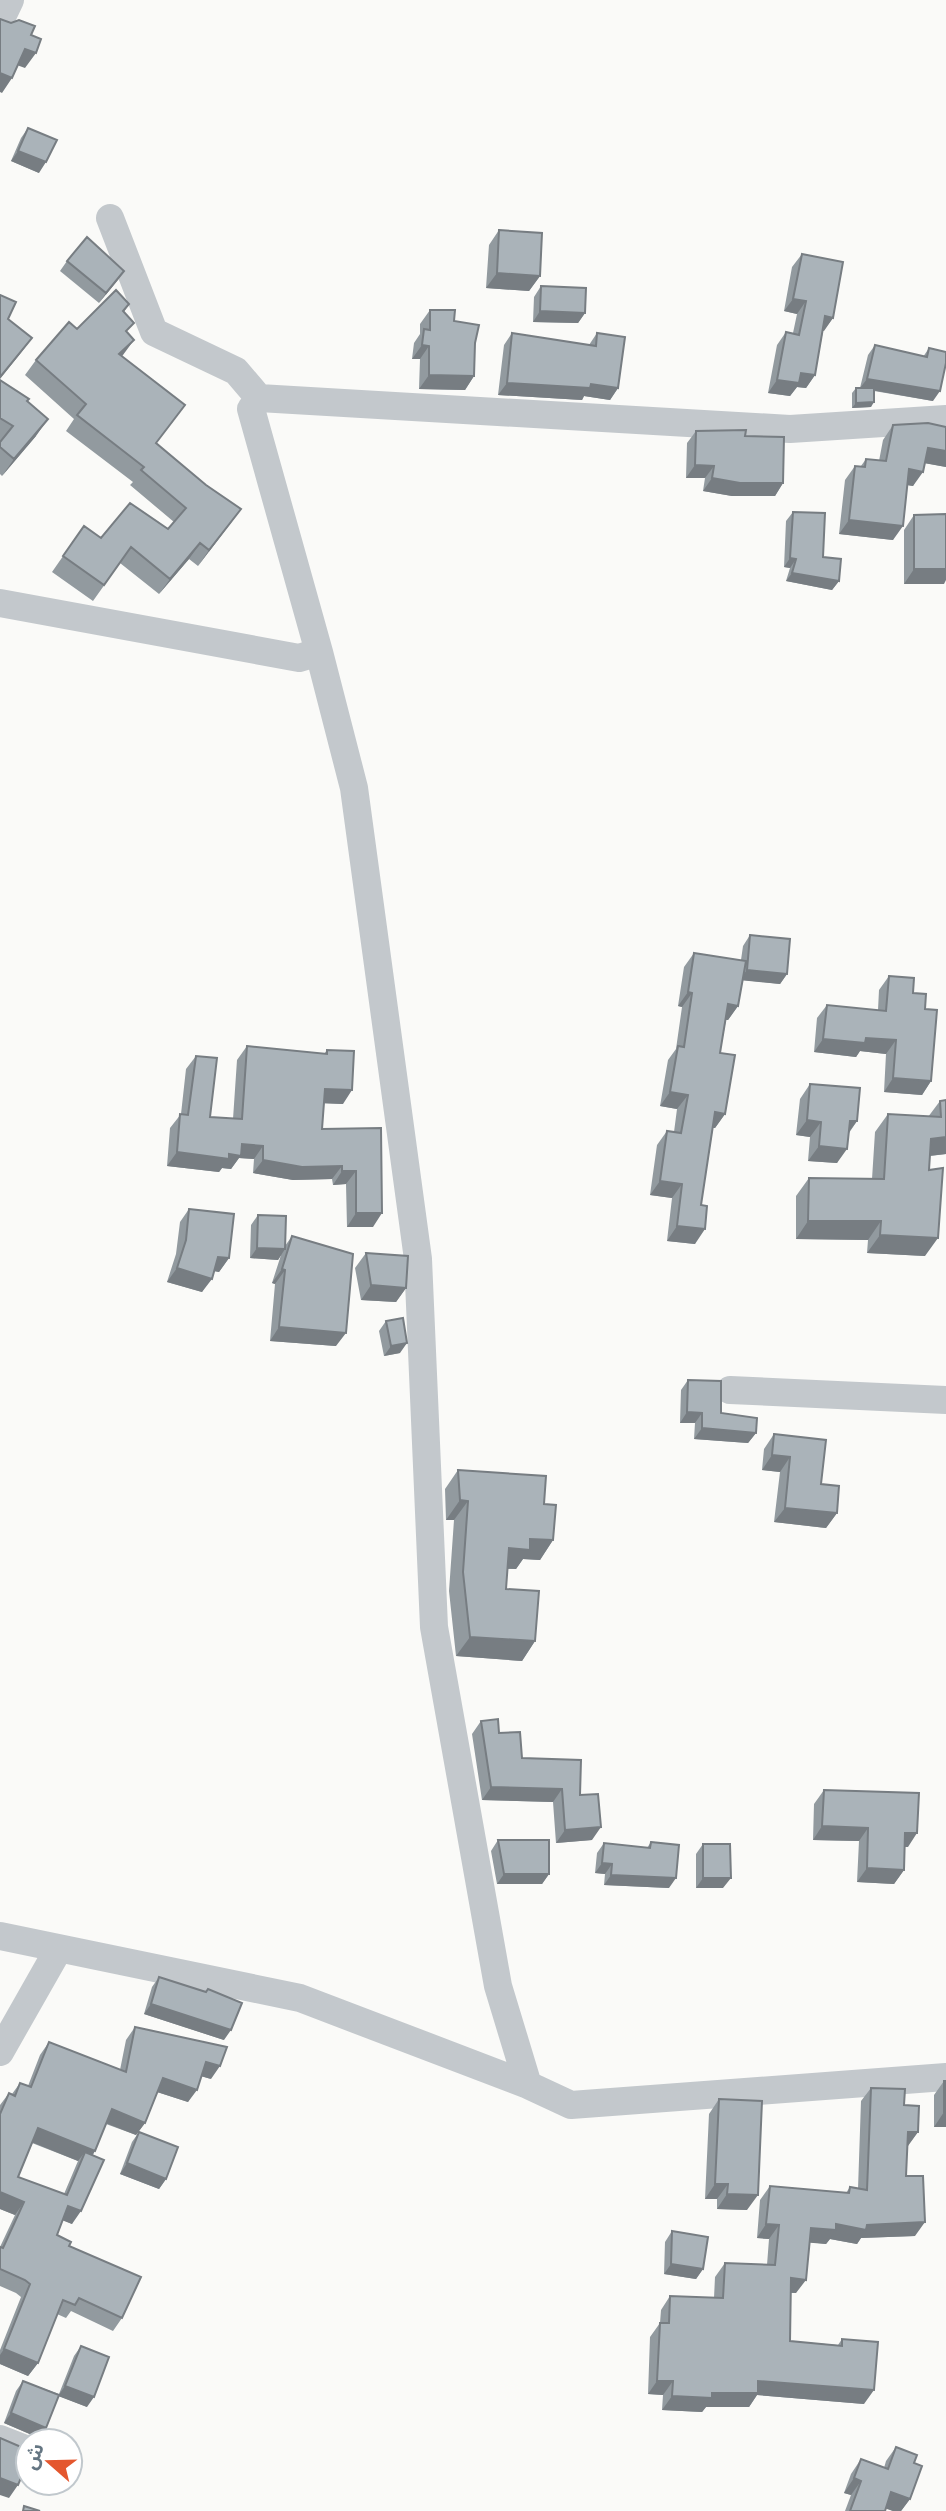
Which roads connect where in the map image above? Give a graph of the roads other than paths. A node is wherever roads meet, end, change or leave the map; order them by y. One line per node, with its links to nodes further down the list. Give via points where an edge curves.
1 (10, 0): 2 (street)
2 (0, 21)
3 (110, 218): 4 (street, via 154,332 236,371)
4 (260, 398): 5 (street, via 790,429); 7 (street, via 251,409)
5 (946, 419)
6 (0, 603): 7 (street, via 299,659)
7 (319, 652): 14 (street, via 354,789 418,1259 434,1628 498,1986)
8 (730, 1390): 9 (street)
9 (946, 1400)
10 (0, 1936): 11 (street)
11 (58, 1950): 12 (street); 14 (street, via 300,1998)
12 (0, 2052)
13 (946, 2077): 14 (street, via 571,2105)
14 (528, 2085)

